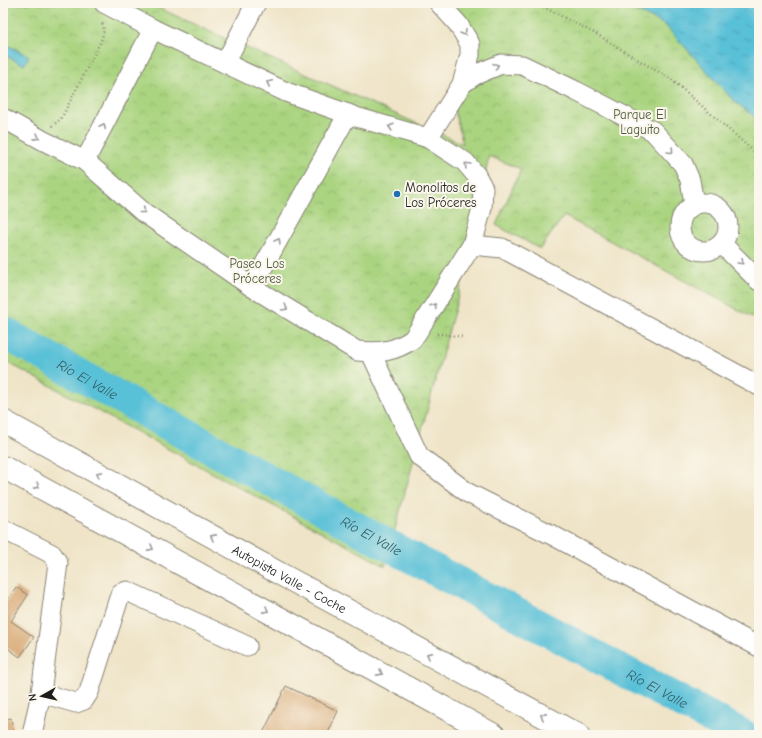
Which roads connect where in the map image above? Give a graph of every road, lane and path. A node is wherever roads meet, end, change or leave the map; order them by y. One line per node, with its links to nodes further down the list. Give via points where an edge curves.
1 (80, 3): 5 (path)
2 (256, 3): 7 (street)
3 (439, 3): 8 (street, one-way to 8, via 458,24 470,44 470,55)
4 (536, 3): 13 (path, via 598,34 672,79)
5 (97, 10): 6 (street); 11 (path, via 104,30 101,41 61,119 51,126)
6 (153, 29): 7 (street); 14 (street, one-way to 6)
7 (225, 63): 9 (street, one-way to 7, via 286,92)
8 (462, 84): 12 (street); 15 (street, one-way to 15, via 475,75 501,64 522,66 576,91 653,131 683,164 690,180)
9 (348, 114): 12 (street, one-way to 9); 19 (street, one-way to 9)
10 (3, 118): 14 (street, one-way to 14)
11 (46, 125)
12 (428, 138): 17 (street, one-way to 12, via 482,208 483,188 465,162)
13 (759, 156)
14 (85, 161): 19 (street, one-way to 19, via 143,212)
15 (694, 204): 16 (street, via 709,203 722,210 728,222 728,230); 16 (street, via 683,215 680,223 682,238 693,249 701,251 709,251)
16 (722, 244): 18 (street, one-way to 18)
17 (472, 245): 20 (street, one-way to 17, via 389,351 413,339); 21 (street, via 502,248)
18 (759, 281)
19 (252, 287): 20 (street, one-way to 20, via 357,351)
20 (372, 353): 26 (street, via 419,456 468,493 552,535)
21 (759, 386)
22 (3, 420): 30 (highway, Autopista Valle - Coche, one-way to 22)
23 (3, 467): 29 (highway, one-way to 29)
24 (3, 529): 27 (street, via 52,554 58,563)
25 (247, 646): 27 (street, via 127,591 121,593 119,598 89,692 84,700 76,703)
26 (759, 647)
27 (41, 693): 28 (street)
28 (32, 735)
29 (494, 735)
30 (578, 735)

